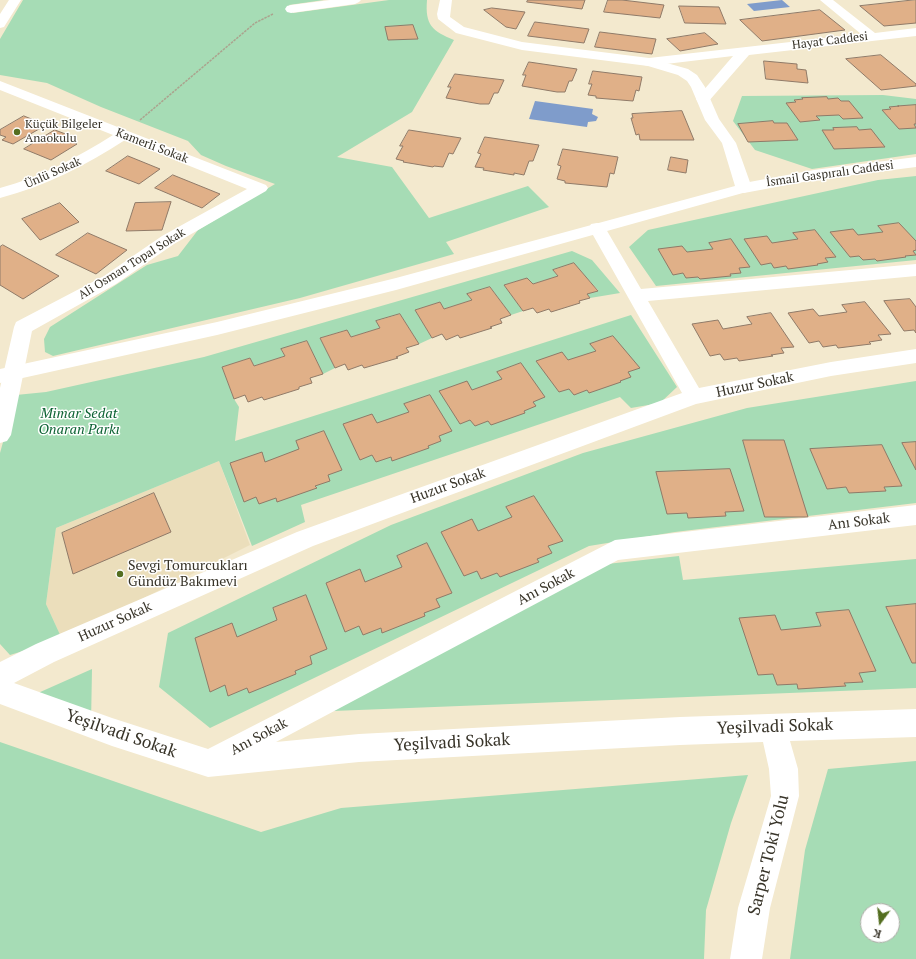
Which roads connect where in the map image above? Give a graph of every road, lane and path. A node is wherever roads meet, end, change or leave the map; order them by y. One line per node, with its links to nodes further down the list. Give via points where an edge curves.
1 (15, 0): 6 (street)
2 (355, 0): 5 (street)
3 (446, 0): 10 (street, via 444,19 460,30 475,35 522,46)
4 (826, 0): 8 (street)
5 (291, 9): 13 (path, via 255,23)
6 (1, 20)
7 (916, 32): 8 (street, Hayat Caddesi)
8 (871, 36): 9 (street, Hayat Caddesi)
9 (744, 52): 10 (street, Hayat Caddesi); 12 (street)
10 (649, 62): 12 (street, via 683,72 692,78)
11 (0, 85): 13 (street, Kamerli Sokak)
12 (703, 99): 16 (street, via 712,120 729,143)
13 (123, 134): 15 (street, Kamerli Sokak); 17 (street, Ünlü Sokak, via 69,168)
14 (916, 162): 16 (street, İsmail Gaspıralı Caddesi, via 814,175)
15 (260, 188): 22 (street, Ali Osman Topal Sokak, via 168,240 110,280 23,327)
16 (744, 188): 18 (street, İsmail Gaspıralı Caddesi)
17 (0, 193)
18 (597, 228): 20 (street); 22 (street, İsmail Gaspıralı Caddesi, via 346,297 110,354)
19 (916, 270): 20 (street)
20 (636, 296): 23 (street)
21 (916, 356): 23 (street, Huzur Sokak, via 831,369)
22 (7, 375): 24 (street, Ali Osman Topal Sokak)
23 (694, 397): 26 (street, Huzur Sokak, via 305,539 45,653)
24 (0, 435)
25 (916, 515): 30 (street, Anı Sokak, via 615,550)
26 (0, 676)
27 (0, 691): 30 (street, Yeşilvadi Sokak, via 112,732)
28 (916, 722): 29 (street, Yeşilvadi Sokak)
29 (772, 728): 30 (street, Yeşilvadi Sokak, via 359,748); 31 (street, Sarper Toki Yolu, via 784,764 786,780 754,908)
30 (208, 763)
31 (746, 959)

